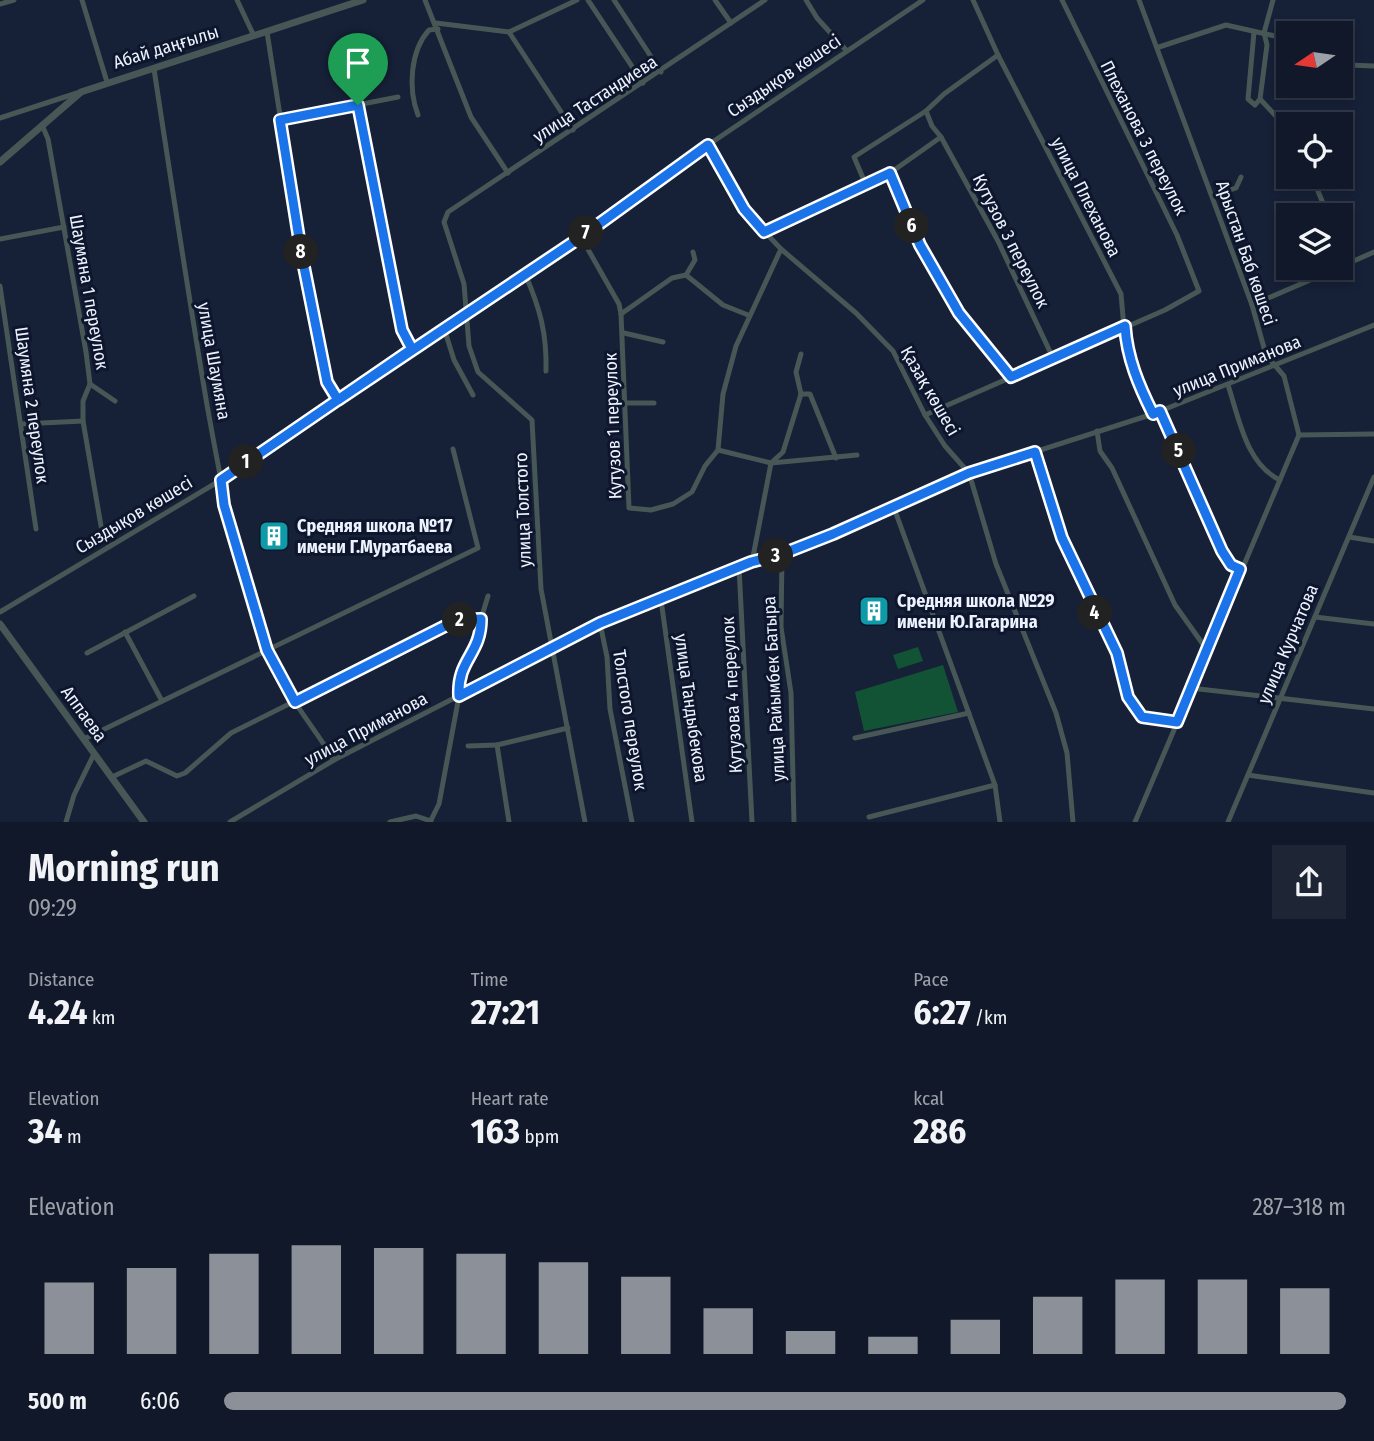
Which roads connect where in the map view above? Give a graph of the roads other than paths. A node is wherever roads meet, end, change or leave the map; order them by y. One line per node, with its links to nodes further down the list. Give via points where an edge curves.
1 (14, 0): 17 (street)
2 (82, 0): 33 (street)
3 (237, 0): 24 (street)
4 (363, 0): 20 (street, Абай даңғылы)
5 (425, 0): 19 (street)
6 (577, 0): 21 (street)
7 (587, 0): 34 (street)
8 (614, 0): 32 (street)
9 (715, 0): 18 (street)
10 (765, 0): 18 (street, улица Тастандиева)
11 (806, 0): 27 (street)
12 (923, 0): 27 (street, Сыздықов көшесі)
13 (974, 0): 28 (street, улица Плеханова)
14 (1062, 0): 72 (street, Плеханова 3 переулок, via 1177,234 1199,291)
15 (1139, 0): 26 (street, Арыстан Баб көшесі)
16 (1273, 0): 23 (street)
17 (0, 4)
18 (731, 23): 32 (street, улица Тастандиева)
19 (437, 26): 21 (street); 40 (street, via 419,40 413,67 412,99); 49 (street, via 471,117)
20 (267, 32): 24 (street, Абай даңғылы); 43 (street)
21 (509, 32): 45 (street)
22 (1254, 32): 23 (street); 26 (street, via 1226,25); 37 (street, via 1248,100 1255,105)
23 (1264, 33): 25 (street); 37 (street, via 1267,45)
24 (254, 36): 31 (street, Абай даңғылы)
25 (1276, 36)
26 (1159, 47): 53 (street, Арыстан Баб көшесі)
27 (846, 50): 47 (street, Сыздықов көшесі)
28 (998, 55): 39 (street); 72 (street, улица Плеханова, via 1121,294)
29 (1353, 65): 30 (street)
30 (1374, 66)
31 (154, 69): 33 (street, Абай даңғылы); 106 (street, улица Шаумяна)
32 (662, 72): 34 (street, улица Тастандиева)
33 (107, 82): 35 (street, Абай даңғылы)
34 (643, 83): 45 (street, улица Тастандиева)
35 (81, 92): 42 (street); 44 (street, Абай даңғылы)
36 (398, 97): 38 (street)
37 (1260, 99): 41 (street)
38 (358, 105): 43 (street); 76 (street, via 402,330)
39 (926, 111): 46 (street, Кутузов 3 переулок); 52 (street, via 854,158)
40 (418, 115)
41 (1276, 116)
42 (0, 118)
43 (280, 120): 86 (street, via 327,382)
44 (42, 125): 48 (street, Абай даңғылы); 55 (street, Шаумяна 1 переулок)
45 (573, 130): 49 (street, улица Тастандиева)
46 (941, 137): 50 (street); 78 (street, Кутузов 3 переулок, via 998,241)
47 (708, 145): 56 (street, Қазақ көшесі, via 744,209); 57 (street, Сыздықов көшесі)
48 (0, 162)
49 (508, 173): 54 (street, улица Тастандиева, via 447,212)
50 (890, 173): 52 (street); 81 (street, via 920,245 959,313)
51 (1241, 177): 53 (street, via 1236,188)
52 (866, 185): 56 (street)
53 (1212, 196): 67 (street, Арыстан Баб көшесі)
54 (444, 222): 68 (street, улица Толстого)
55 (64, 228): 58 (street); 82 (street, Шаумяна 1 переулок)
56 (764, 232): 59 (street, Қазақ көшесі)
57 (581, 237): 63 (street, Сыздықов көшесі); 69 (street, Кутузов 1 переулок)
58 (0, 239)
59 (781, 248): 70 (street, Кутузов 1 переулок); 92 (street, Қазақ көшесі, via 893,351)
60 (693, 252): 64 (street, via 695,260)
61 (1374, 252): 62 (street)
62 (1353, 262)
63 (525, 274): 68 (street, Сыздықов көшесі); 80 (street, via 542,311)
64 (686, 275): 69 (street, via 672,278); 70 (street, via 723,304)
65 (1309, 280): 67 (street)
66 (0, 286): 94 (street, Шаумяна 2 переулок)
67 (1252, 305): 79 (street, Арыстан Баб көшесі, via 1266,355)
68 (468, 312): 73 (street, Сыздықов көшесі); 127 (street, улица Толстого, via 469,346 478,372 532,420 541,589)
69 (621, 314): 74 (street, Кутузов 1 переулок)
70 (748, 314): 99 (street, Кутузов 1 переулок, via 723,394)
71 (1374, 325): 79 (street, улица Приманова)
72 (1125, 326): 78 (street); 91 (street, улица Плеханова, via 1126,351)
73 (444, 328): 76 (street, Сыздықов көшесі); 85 (street, via 454,360)
74 (624, 333): 75 (street); 88 (street, Кутузов 1 переулок)
75 (663, 342)
76 (412, 349): 86 (street, Сыздықов көшесі)
77 (800, 354): 84 (street, via 796,372)
78 (1053, 358): 81 (street)
79 (1274, 367): 83 (street, улица Приманова); 97 (street, Арыстан Баб көшесі, via 1284,376)
80 (546, 371)
81 (1011, 377): 92 (street)
82 (90, 384): 87 (street); 93 (street, Шаумяна 1 переулок, via 83,401)
83 (1228, 385): 90 (street, улица Приманова); 107 (street, via 1254,456 1265,473)
84 (801, 394): 102 (street, via 810,394 817,404); 103 (street, via 783,452)
85 (473, 395)
86 (338, 400): 106 (street, Сыздықов көшесі)
87 (116, 401)
88 (624, 403): 89 (street); 99 (street, Кутузов 1 переулок, via 629,508 651,510 683,498 692,492)
89 (654, 403)
90 (1160, 411): 91 (street, улица Приманова); 116 (street, via 1222,551 1231,565)
91 (1153, 414): 95 (street, улица Приманова)
92 (925, 415): 104 (street, Қазақ көшесі)
93 (83, 421): 94 (street); 112 (street, Шаумяна 1 переулок, via 101,526)
94 (21, 424): 109 (street, Шаумяна 2 переулок)
95 (1097, 431): 100 (street, улица Приманова); 129 (street, via 1100,451 1175,605)
96 (1374, 434): 97 (street)
97 (1299, 435): 107 (street)
98 (453, 449): 128 (street, via 478,548)
99 (718, 450): 103 (street)
100 (1035, 452): 104 (street, улица Приманова); 138 (street, via 1062,538 1117,653 1128,697 1142,717)
101 (857, 455): 102 (street)
102 (836, 458): 103 (street)
103 (771, 463): 114 (street)
104 (969, 473): 108 (street, улица Приманова); 163 (street, Қазақ көшесі, via 996,564 1056,713 1067,753)
105 (1374, 477): 110 (street, улица Курчатова)
106 (221, 480): 112 (street, Сыздықов көшесі); 128 (street, улица Шаумяна, via 224,505)
107 (1280, 480): 116 (street)
108 (894, 508): 113 (street, улица Приманова); 137 (street)
109 (36, 529)
110 (1349, 537): 111 (street); 121 (street, улица Курчатова)
111 (1374, 541)
112 (109, 545): 120 (street, Сыздықов көшесі)
113 (782, 554): 114 (street, улица Приманова); 161 (street, улица Райымбек Батыра, via 781,627 791,693)
114 (751, 562): 115 (street, улица Приманова)
115 (739, 567): 119 (street, улица Приманова); 160 (street, Кутузова 4 переулок)
116 (1240, 569): 129 (street)
117 (194, 596): 126 (street)
118 (488, 596): 122 (street)
119 (661, 600): 123 (street, улица Приманова); 159 (street, улица Тандыбекова)
120 (0, 612)
121 (1315, 617): 125 (street); 133 (street, улица Курчатова)
122 (481, 619): 132 (street, via 481,638 458,675); 135 (street, via 457,620)
123 (600, 623): 127 (street, улица Приманова); 158 (street, Толстого переулок, via 610,709)
124 (0, 624): 141 (street, Аппаева)
125 (1374, 624)
126 (125, 632): 130 (street); 134 (street)
127 (552, 648): 132 (street, улица Приманова); 139 (street, улица Толстого)
128 (267, 650): 134 (street); 135 (street, улица Шаумяна)
129 (1207, 650): 131 (street)
130 (88, 653)
131 (1191, 688): 133 (street); 138 (street)
132 (459, 696): 145 (street, улица Приманова); 155 (street, via 439,804)
133 (1281, 697): 136 (street); 146 (street, улица Курчатова)
134 (162, 701): 141 (street)
135 (295, 702): 145 (street, улица Шаумяна); 147 (street, via 231,733 185,773 177,776 146,761)
136 (1374, 709)
137 (970, 713): 140 (street); 148 (street)
138 (1177, 722): 164 (street)
139 (568, 728): 143 (street); 157 (street, улица Толстого)
140 (855, 738)
141 (84, 739): 144 (street, Аппаева)
142 (468, 746): 143 (street)
143 (498, 746): 156 (street)
144 (94, 754): 147 (street, Аппаева); 151 (street)
145 (334, 760): 153 (street, улица Приманова)
146 (1248, 775): 149 (street); 165 (street, улица Курчатова)
147 (112, 777): 152 (street, Аппаева)
148 (995, 785): 150 (street); 162 (street)
149 (1374, 793)
150 (869, 817)
151 (66, 821)
152 (144, 821)
153 (230, 821)
154 (390, 821): 155 (street, via 416,816)
155 (431, 821)
156 (509, 821)
157 (585, 821)
158 (632, 821)
159 (692, 821)
160 (752, 821)
161 (794, 821)
162 (1000, 821)
163 (1073, 821)
164 (1135, 821)
165 (1228, 821)

